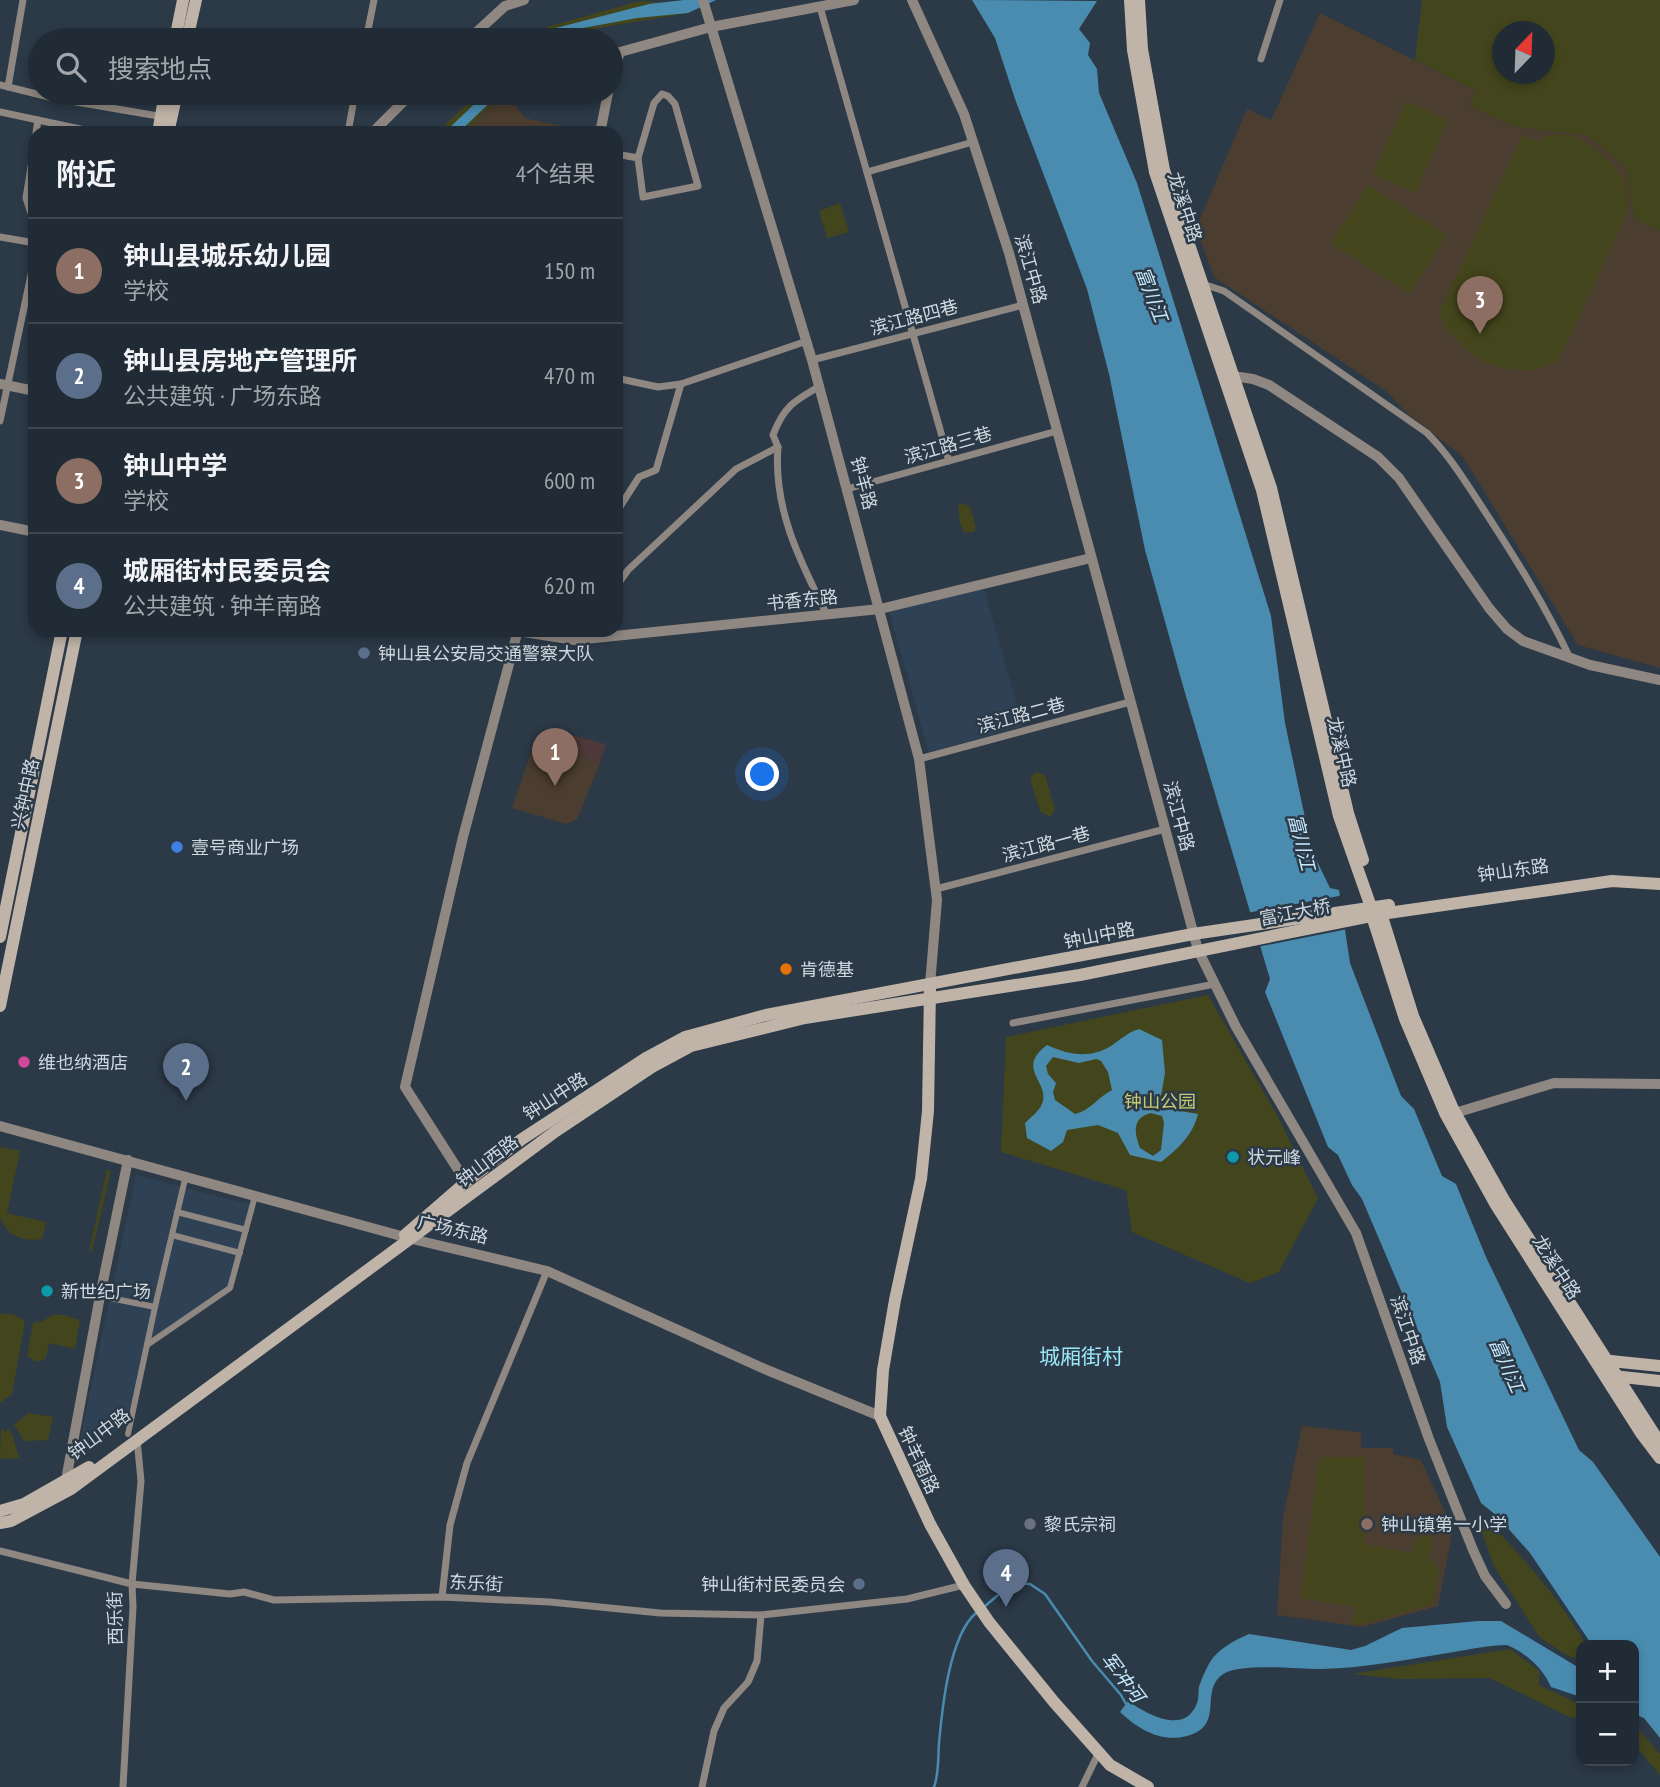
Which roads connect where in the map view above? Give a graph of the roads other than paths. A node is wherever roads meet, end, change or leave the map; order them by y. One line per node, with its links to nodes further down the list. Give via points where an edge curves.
1 (23, 0): 20 (street)
2 (183, 0): 14 (main road)
3 (196, 0): 15 (main road)
4 (374, 0): 16 (street)
5 (703, 0): 13 (street, 钟羊路)
6 (854, 0): 12 (street)
7 (912, 0): 38 (street, 滨江中路)
8 (1130, 0): 52 (main road, 龙溪中路, via 1137,74 1155,172)
9 (1139, 0): 46 (main road, 龙溪中路, via 1142,49 1164,170)
10 (1280, 0): 19 (street)
11 (519, 1): 17 (street, via 506,6)
12 (820, 6): 13 (street); 41 (street)
13 (711, 27): 18 (street); 50 (street, 钟羊路)
14 (177, 28)
15 (190, 28)
16 (368, 28)
17 (481, 28)
18 (623, 51)
19 (1261, 59)
20 (4, 86): 21 (street)
21 (28, 92)
22 (79, 105): 32 (street)
23 (165, 105): 33 (main road)
24 (173, 105): 34 (main road)
25 (353, 105): 35 (street)
26 (400, 105): 36 (street)
27 (606, 105): 37 (street)
28 (0, 112): 29 (street)
29 (38, 120): 30 (street); 31 (street)
30 (37, 126)
31 (66, 126)
32 (158, 126)
33 (166, 126)
34 (167, 126)
35 (349, 126)
36 (380, 126)
37 (601, 126)
38 (973, 142): 41 (street); 48 (street, 滨江中路)
39 (623, 156): 40 (street)
40 (638, 158): 40 (street, via 654,103 662,94 668,96 675,104 698,186 643,197)
41 (867, 172): 49 (street)
42 (28, 186): 43 (street)
43 (28, 204)
44 (0, 237): 45 (street)
45 (28, 242)
46 (1202, 284): 52 (main road, 龙溪中路); 78 (street, via 1224,291 1444,449 1554,623)
47 (28, 285): 54 (street)
48 (1023, 305): 49 (street, 滨江路四巷); 59 (street, 滨江中路)
49 (913, 334): 51 (street, 滨江路四巷); 61 (street)
50 (807, 341): 51 (street, 钟羊路); 55 (street)
51 (812, 360): 56 (street, 钟羊路)
52 (1228, 375): 78 (street, via 1269,385 1378,457 1418,502 1507,629 1523,641); 86 (main road, 龙溪中路, via 1271,488 1348,813)
53 (623, 380): 55 (street, via 658,387)
54 (4, 384): 57 (street); 58 (street)
55 (681, 384): 63 (street, via 656,470 639,477)
56 (820, 386): 60 (street, via 790,403 780,415 773,435); 62 (street, 钟羊路)
57 (28, 389)
58 (0, 421)
59 (1057, 431): 61 (street, 滨江路三巷); 66 (street, 滨江中路)
60 (778, 447): 67 (street, via 736,469); 69 (street, via 776,473 785,521 799,561)
61 (949, 461): 62 (street, 滨江路三巷)
62 (847, 489): 68 (street, 钟羊路)
63 (623, 502)
64 (0, 524): 65 (street)
65 (28, 530)
66 (1091, 558): 68 (street, 书香东路); 80 (street, 滨江中路)
67 (623, 576)
68 (880, 609): 69 (street, 书香东路); 81 (street, 钟羊路)
69 (827, 615): 70 (street, 书香东路)
70 (623, 635)
71 (61, 637): 89 (main road, 兴钟中路)
72 (76, 637): 94 (main road, 兴钟中路)
73 (513, 637): 101 (street, via 405,1087)
74 (557, 637): 77 (street, 书香东路)
75 (578, 637): 77 (street)
76 (605, 637): 77 (street, 书香东路)
77 (575, 640)
78 (1571, 658): 79 (street)
79 (1660, 680)
80 (1130, 702): 81 (street, 滨江路二巷); 82 (street, 滨江中路)
81 (919, 759): 85 (street, 钟羊路)
82 (1165, 829): 85 (street, 滨江路一巷); 88 (street, 滨江中路)
83 (1660, 878): 86 (main road, 钟山东路, via 1610,876)
84 (1660, 884): 86 (main road, 钟山东路, via 1612,881)
85 (936, 889): 93 (street, 钟羊路)
86 (1376, 911): 87 (main road, 富江大桥); 90 (main road, 富江大桥); 97 (main road, 龙溪中路, via 1405,1019)
87 (1227, 929): 88 (main road, 钟山中路)
88 (1193, 934): 91 (street, 滨江中路); 93 (main road, 钟山中路)
89 (0, 937)
90 (1225, 943): 91 (main road, 钟山西路)
91 (1198, 950): 92 (street, 滨江中路); 93 (main road, 钟山西路, via 1080,975)
92 (1215, 984): 95 (street); 127 (street, 滨江中路, via 1356,1233 1473,1550)
93 (930, 991): 101 (main road, 钟山中路, via 766,1015 685,1037 534,1132); 106 (main road, 钟山西路, via 691,1046 556,1131); 116 (main road, 钟羊南路, via 928,1111 921,1179 895,1300)
94 (0, 1006)
95 (1013, 1023)
96 (1660, 1084): 97 (street, via 1554,1083)
97 (1450, 1113): 112 (main road, 龙溪中路, via 1496,1205)
98 (0, 1126): 99 (street, 广场东路)
99 (128, 1160): 100 (street, 广场东路); 109 (street)
100 (186, 1175): 102 (street, 广场东路); 103 (street)
101 (466, 1182): 106 (main road, 钟山中路)
102 (256, 1194): 104 (street); 106 (street, 广场东路)
103 (177, 1212): 104 (street); 105 (street)
104 (246, 1230): 107 (street)
105 (172, 1235): 107 (street); 110 (street)
106 (408, 1237): 108 (street, 广场东路); 117 (main road, 钟山西路)
107 (240, 1253): 111 (street, via 230,1288)
108 (547, 1271): 116 (street, 广场东路); 126 (street, via 467,1463 450,1525)
109 (100, 1296): 110 (street); 120 (street)
110 (155, 1307): 111 (street)
111 (147, 1346): 117 (street)
112 (1601, 1360): 113 (main road); 114 (main road, 龙溪中路)
113 (1660, 1366)
114 (1611, 1376): 115 (main road); 118 (main road, 龙溪中路); 119 (main road, 龙溪中路)
115 (1660, 1381)
116 (880, 1416): 125 (main road, 钟羊南路)
117 (133, 1436): 120 (main road, 钟山西路); 124 (street, via 141,1481)
118 (1660, 1443)
119 (1660, 1458)
120 (68, 1484): 121 (main road, 钟山中路); 122 (main road, 钟山西路, via 11,1521)
121 (0, 1511)
122 (0, 1523)
123 (0, 1551): 124 (street, 西乐街)
124 (132, 1584): 126 (street, 东乐街, via 244,1592 274,1600); 130 (street, 西乐街)
125 (964, 1586): 128 (street, 东乐街, via 906,1599); 129 (main road, 钟羊南路)
126 (442, 1597): 128 (street, 东乐街, via 660,1613)
127 (1506, 1604)
128 (761, 1615): 131 (street, via 757,1661 748,1682 724,1708)
129 (1099, 1752): 132 (street); 133 (main road, 钟羊南路, via 1110,1765)
130 (123, 1787)
131 (702, 1787)
132 (1082, 1787)
133 (1147, 1787)

